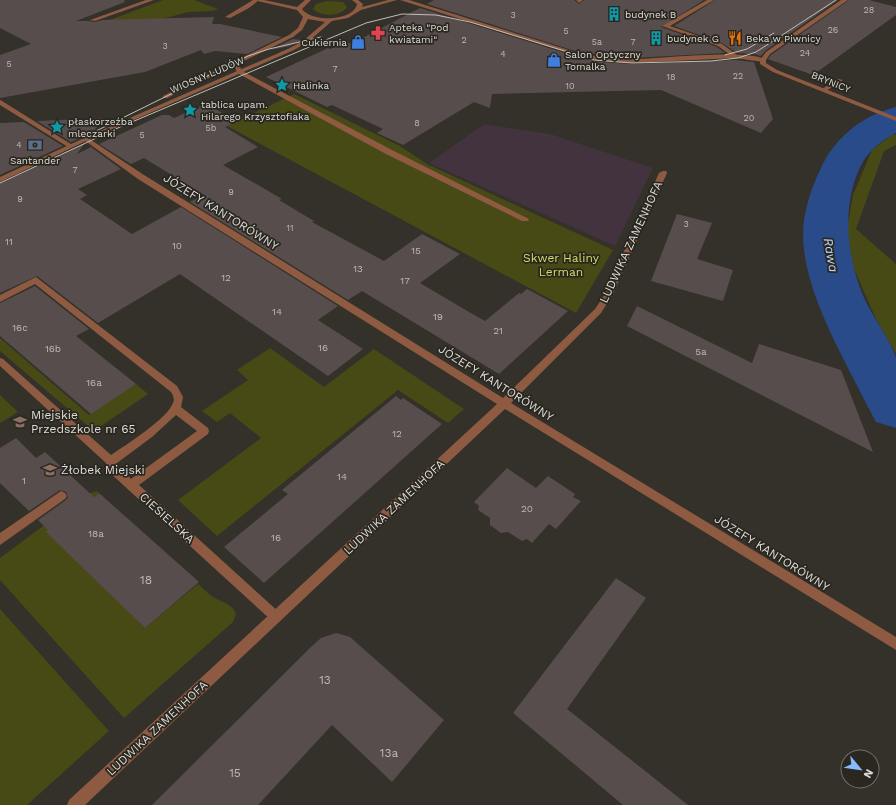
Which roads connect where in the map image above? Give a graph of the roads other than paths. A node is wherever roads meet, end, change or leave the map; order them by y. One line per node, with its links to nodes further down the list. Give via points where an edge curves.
1 (152, 0): 13 (street)
2 (256, 0): 9 (street); 11 (street, via 247,8)
3 (308, 0): 9 (street)
4 (355, 0): 10 (street, via 360,4)
5 (394, 0): 10 (street)
6 (404, 0): 15 (street, via 599,59 632,61)
7 (711, 0): 15 (street, via 665,26 720,45)
8 (845, 0): 16 (street, via 768,53)
9 (299, 9): 12 (street)
10 (359, 9): 14 (street, via 346,18)
11 (228, 17)
12 (306, 17): 14 (street); 17 (street, WIOSNY LUDÓW, via 300,28 291,36)
13 (93, 20)
14 (330, 20): 18 (street, WIOSNY LUDÓW, via 306,41 292,49)
15 (735, 56): 16 (street)
16 (762, 60): 20 (street, BRYNICY, via 766,67)
17 (235, 62): 18 (street); 23 (street, WIOSNY LUDÓW)
18 (238, 72): 23 (street, WIOSNY LUDÓW); 27 (street, via 389,152)
19 (840, 80): 20 (street)
20 (824, 90): 22 (street, BRYNICY)
21 (0, 102): 24 (street)
22 (896, 119)
23 (86, 139): 24 (street, WIOSNY LUDÓW); 30 (street, JÓZEFY KANTORÓWNY, via 141,177)
24 (70, 146): 26 (street, WIOSNY LUDÓW)
25 (663, 173): 30 (street, LUDWIKA ZAMENHOFA, via 609,294 598,311)
26 (0, 180)
27 (525, 219)
28 (0, 299): 31 (street, via 36,280 174,389 179,402)
29 (0, 361): 32 (street, CIESIELSKA)
30 (503, 403): 36 (street, LUDWIKA ZAMENHOFA); 37 (street, JÓZEFY KANTORÓWNY)
31 (176, 409): 32 (street, via 171,416); 33 (street, via 204,431)
32 (111, 461): 33 (street, CIESIELSKA, via 113,469)
33 (131, 485): 36 (street, CIESIELSKA)
34 (61, 496): 35 (street)
35 (0, 540)
36 (276, 617): 38 (street, LUDWIKA ZAMENHOFA)
37 (896, 644)
38 (74, 805)

